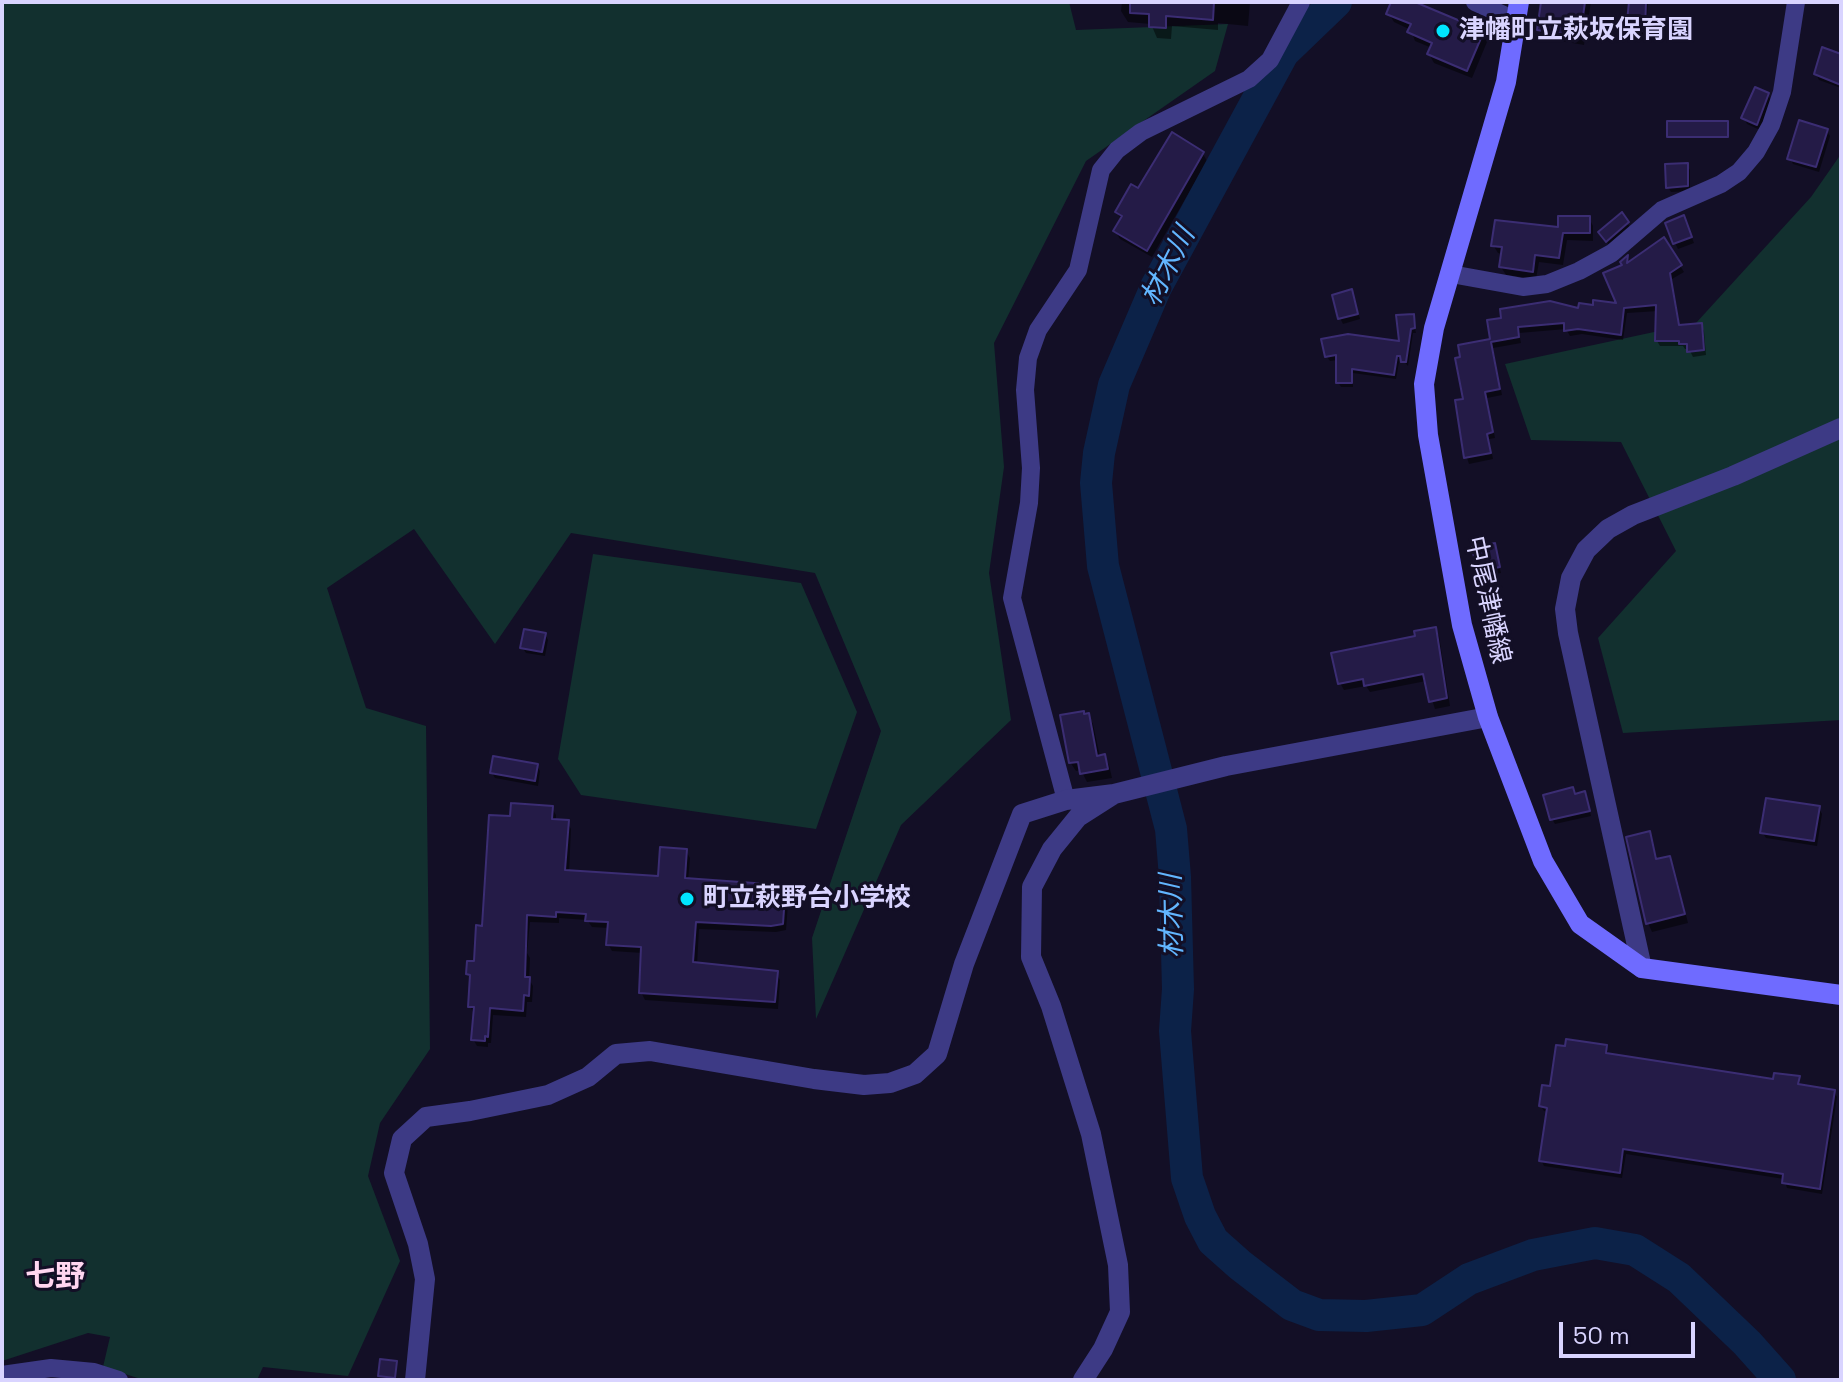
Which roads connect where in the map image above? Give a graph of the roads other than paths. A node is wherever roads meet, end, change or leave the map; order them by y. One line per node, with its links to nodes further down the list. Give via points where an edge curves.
1 (1301, 2): 9 (street, via 1270,60 1249,79 1141,132 1101,170 1078,270 1038,330 1028,358 1029,503 1012,598)
2 (1475, 2): 4 (street)
3 (1796, 2): 5 (street, via 1775,114 1739,172 1662,210 1612,253 1547,284 1511,286)
4 (1518, 11): 5 (main road, 中尾津幡線, via 1506,82)
5 (1451, 274): 7 (main road, 中尾津幡線, via 1424,384 1428,435 1462,625)
6 (1841, 428): 10 (street, via 1633,515 1586,550 1571,578 1565,609 1568,633)
7 (1488, 717): 8 (street, via 1226,766); 10 (main road, 中尾津幡線, via 1543,861 1580,924)
8 (1114, 794): 9 (street); 15 (street, via 1078,817 1052,849 1032,887 1031,957 1091,1134 1118,1265 1120,1312)
9 (1066, 800): 14 (street, via 1022,814 964,964 937,1054 915,1074 864,1085 650,1051 627,1053 616,1054 588,1077 548,1095 426,1117 402,1139 394,1173 425,1279)
10 (1642, 968): 11 (main road, 中尾津幡線)
11 (1841, 995)
12 (2, 1375): 13 (street, via 51,1368)
13 (119, 1380)
14 (415, 1380)
15 (1083, 1380)

